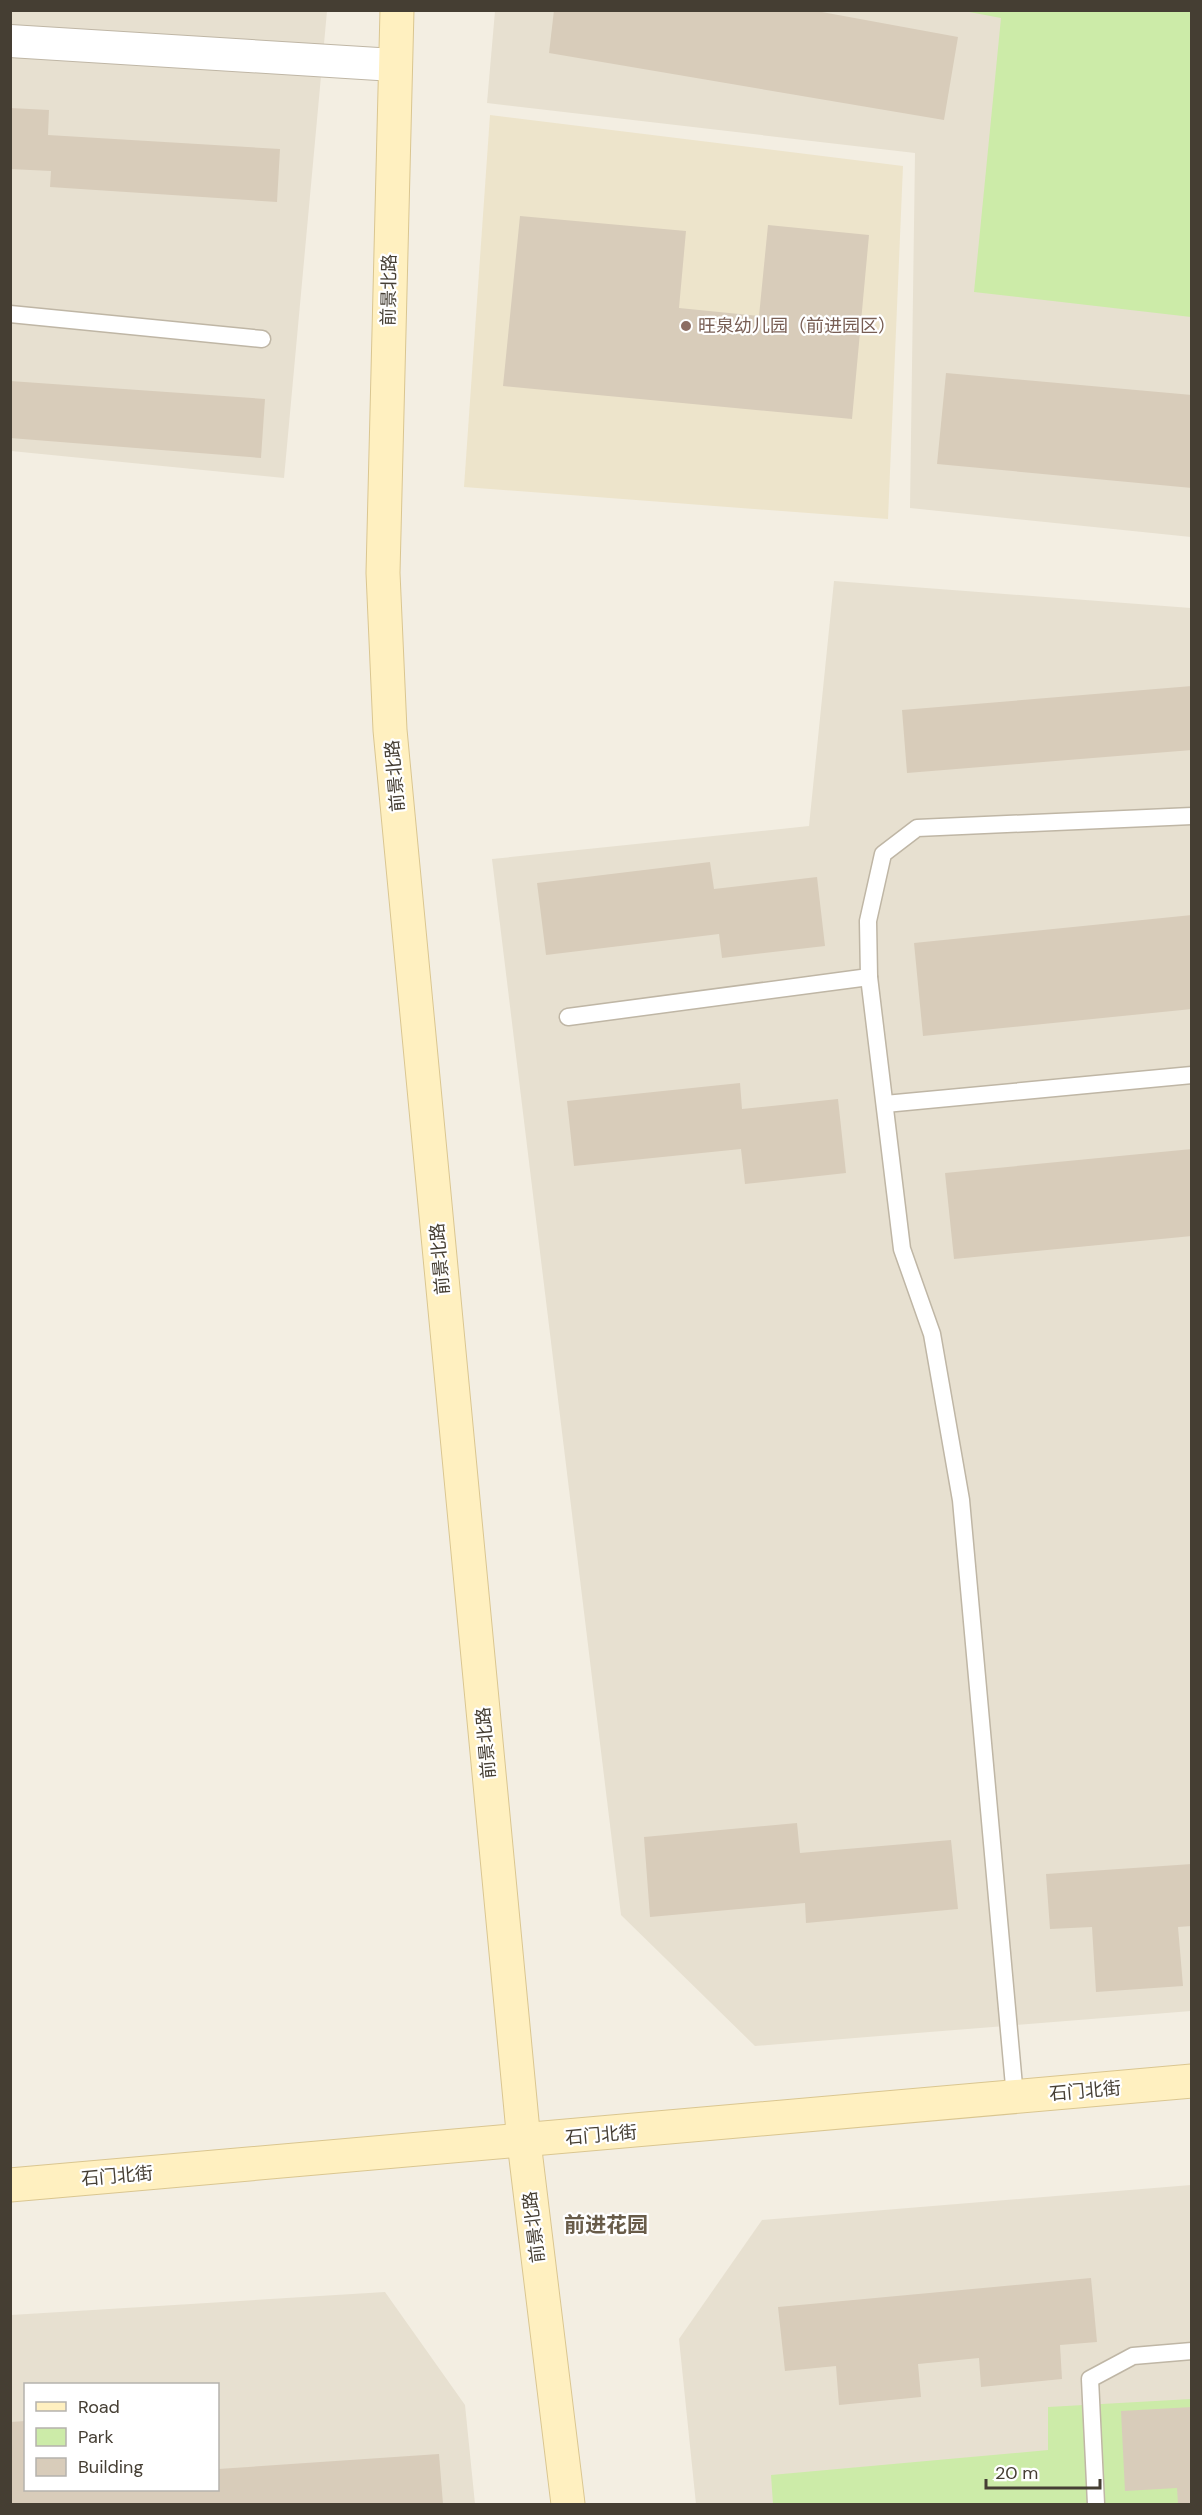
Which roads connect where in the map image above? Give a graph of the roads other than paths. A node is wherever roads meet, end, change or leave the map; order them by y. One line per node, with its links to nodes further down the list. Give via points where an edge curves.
1 (397, 10): 3 (street, 前景北路)
2 (10, 41): 3 (street)
3 (394, 65): 13 (street, 前景北路, via 383,573 390,730)
4 (10, 314): 5 (lane)
5 (262, 339)
6 (1191, 816): 7 (lane, via 916,828 883,854 868,921)
7 (870, 977): 8 (lane); 10 (lane)
8 (568, 1017)
9 (1191, 1075): 10 (lane)
10 (885, 1104): 12 (lane, via 902,1249 932,1334 961,1500)
11 (1191, 2081): 12 (street, 石门北街)
12 (1015, 2097): 13 (street, 石门北街)
13 (524, 2142): 14 (street, 石门北街); 16 (street, 前景北路)
14 (10, 2185)
15 (1191, 2352): 17 (lane, via 1133,2356 1090,2379)
16 (568, 2505)
17 (1096, 2505)

